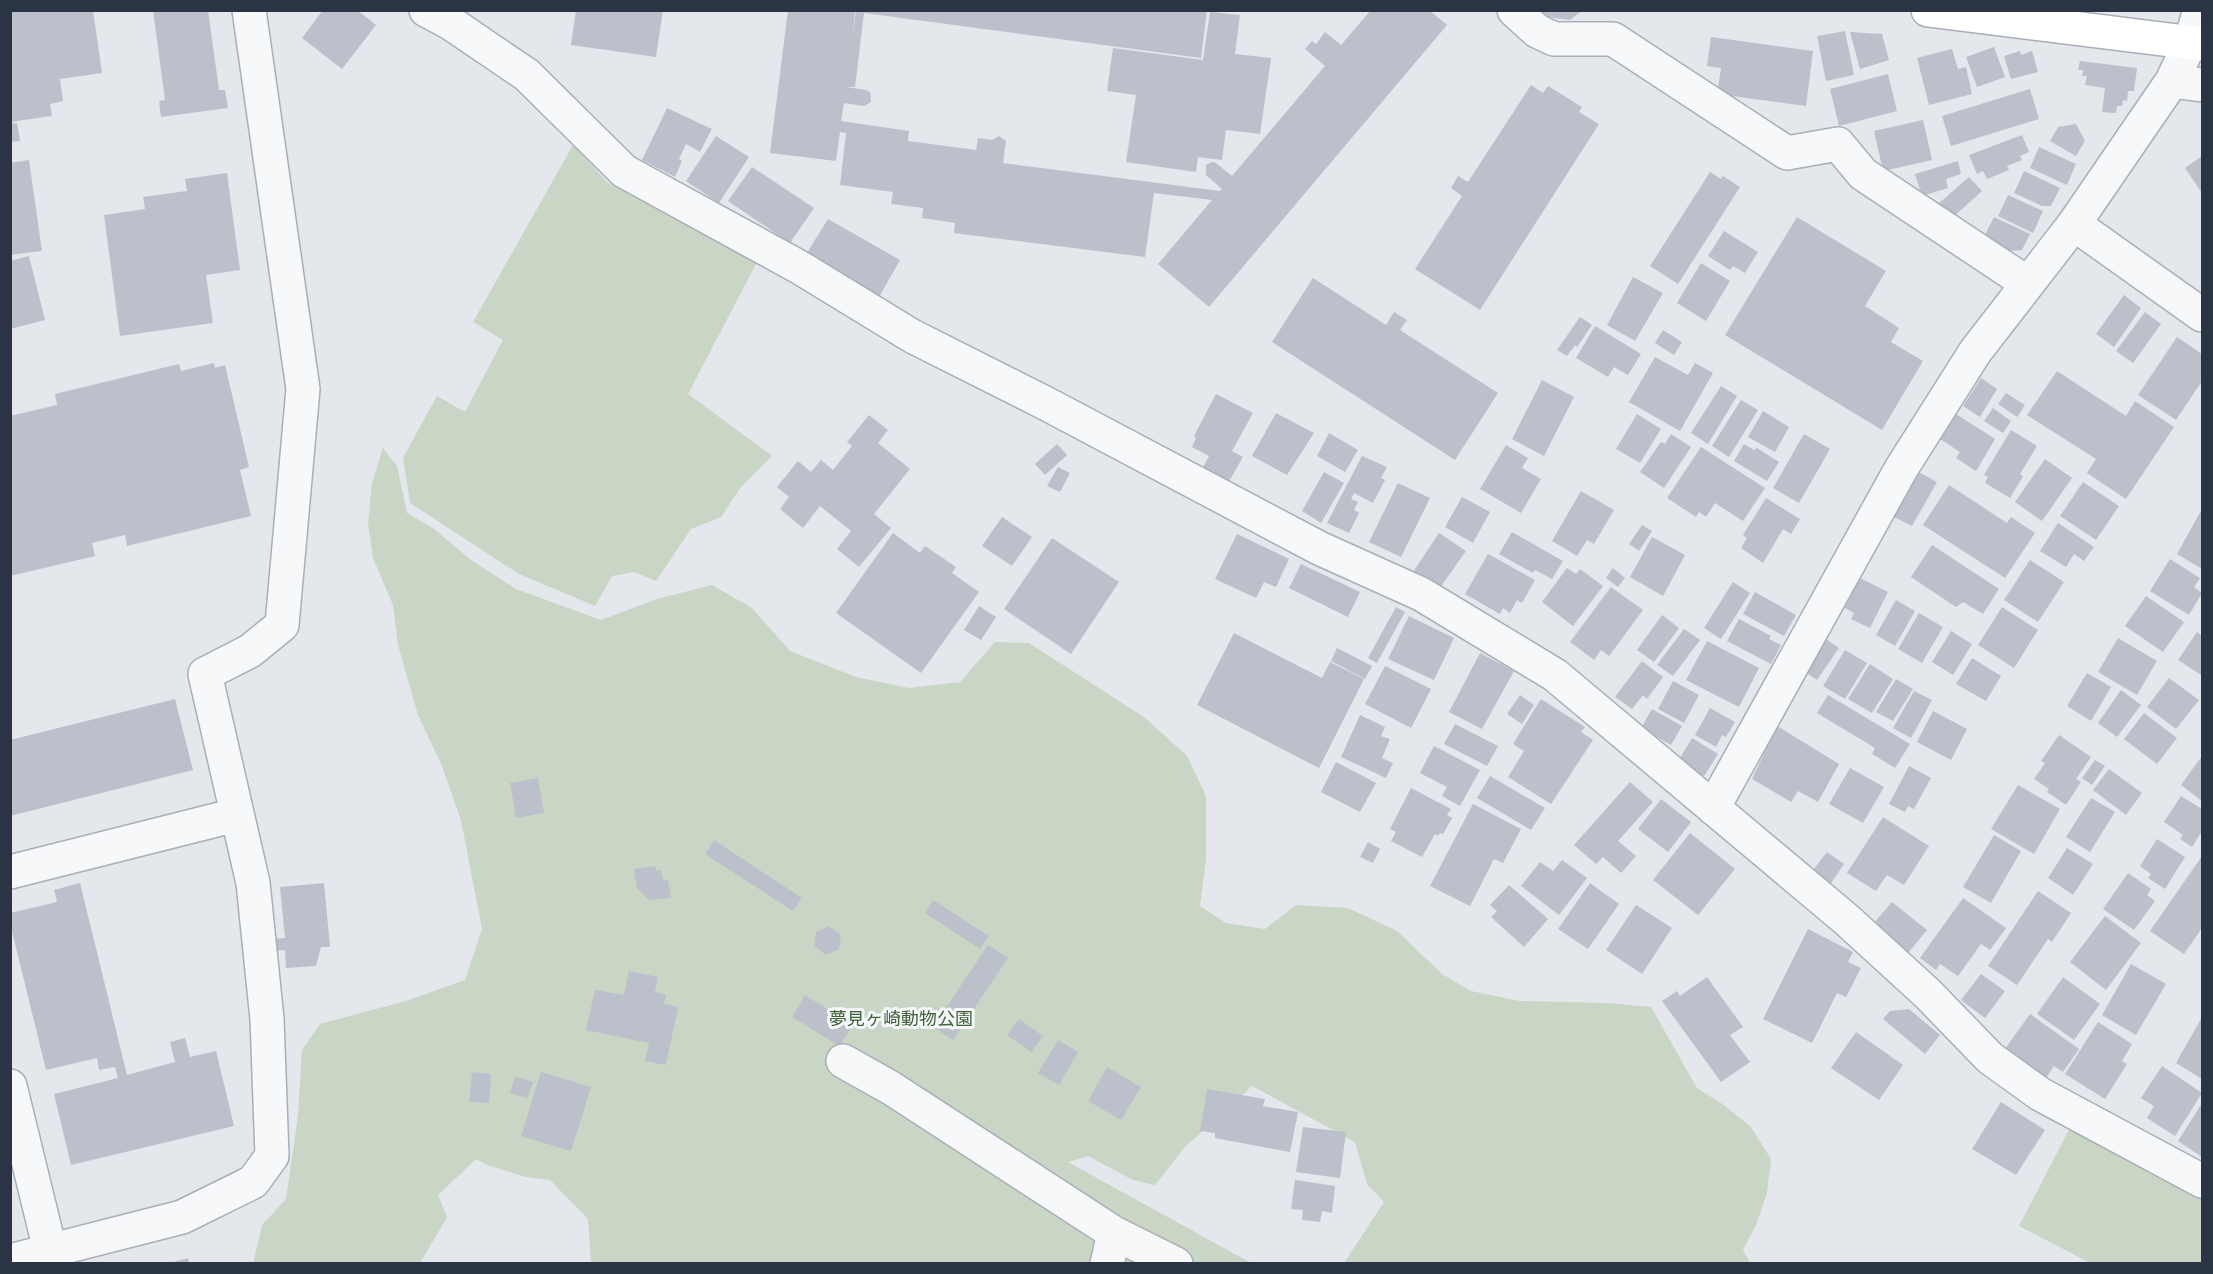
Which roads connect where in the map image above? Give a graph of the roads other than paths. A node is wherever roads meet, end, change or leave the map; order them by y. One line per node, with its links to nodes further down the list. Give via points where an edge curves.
1 (249, 10): 12 (street, via 303,389 282,626 250,651 205,674)
2 (426, 10): 11 (street, via 527,75 624,171 799,267 912,336 1308,543 1421,594 1555,675)
3 (1514, 10): 9 (street, via 1537,31 1554,39 1613,39 1787,153 1838,144 1863,174)
4 (1928, 10): 6 (street)
5 (2200, 10): 6 (street)
6 (2196, 44): 7 (street)
7 (2187, 83): 8 (street)
8 (2074, 224): 9 (street); 10 (street)
9 (2027, 283): 11 (street, via 1975,352 1901,469)
10 (2202, 315)
11 (1713, 808): 16 (street, via 1847,920 1990,1058 2040,1094)
12 (236, 815): 13 (street); 18 (street, via 253,883 267,1019 272,1156 253,1182 182,1216)
13 (10, 872)
14 (843, 1061): 17 (street, via 891,1088)
15 (10, 1086): 18 (street)
16 (2202, 1181)
17 (1111, 1248): 20 (street)
18 (50, 1250): 19 (street)
19 (10, 1261)
20 (1176, 1263)

